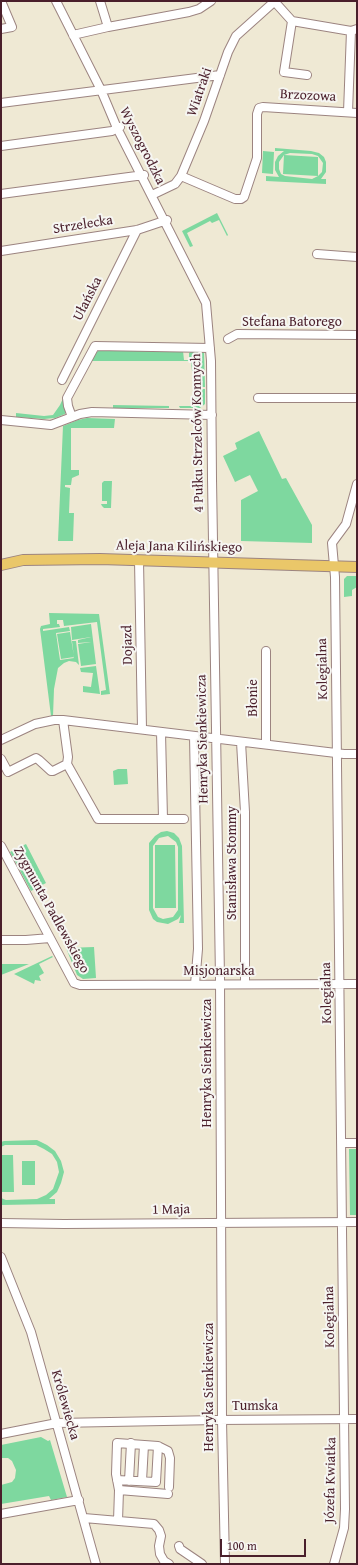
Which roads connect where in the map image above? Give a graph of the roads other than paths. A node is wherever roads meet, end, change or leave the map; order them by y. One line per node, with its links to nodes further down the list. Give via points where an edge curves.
1 (1, 1): 8 (street, via 12,27)
2 (56, 1): 10 (street, Wyszogrodzka)
3 (100, 1): 7 (street)
4 (211, 1): 7 (street, via 189,12)
5 (275, 1): 6 (street); 11 (street, Wiatraki, via 236,36)
6 (292, 21): 9 (street); 12 (street, via 284,72)
7 (108, 27): 10 (street)
8 (1, 29)
9 (354, 30): 15 (street)
10 (73, 35): 13 (street, Wyszogrodzka)
11 (220, 75): 13 (street); 20 (street, Wiatraki)
12 (307, 75)
13 (101, 90): 14 (street); 17 (street, Wyszogrodzka)
14 (1, 103)
15 (348, 112): 16 (street, Brzozowa); 20 (street, Brzozowa, via 259,108 257,158 244,197 238,200)
16 (357, 113)
17 (118, 127): 18 (street, via 112,131); 19 (street, Wyszogrodzka)
18 (1, 146)
19 (143, 175): 21 (street); 23 (street, Wyszogrodzka)
20 (181, 176): 22 (street, Wiatraki, via 175,184)
21 (1, 194)
22 (154, 194)
23 (166, 220): 24 (street, Strzelecka); 28 (street, Wyszogrodzka)
24 (137, 230): 25 (street, Strzelecka); 32 (street, Ułańska)
25 (1, 251)
26 (317, 254): 27 (street)
27 (357, 258)
28 (206, 303): 31 (street, 4 Pułku Strzelców Konnych)
29 (357, 335): 30 (street, Stefana Batorego, via 237,334)
30 (228, 339)
31 (210, 348): 35 (street, 4 Pułku Strzelców Konnych); 36 (street, via 95,346 67,398)
32 (62, 380)
33 (258, 398): 34 (street)
34 (357, 398)
35 (212, 415): 36 (street, via 92,412); 40 (street, 4 Pułku Strzelców Konnych)
36 (72, 417): 37 (street, via 51,425)
37 (1, 420)
38 (357, 484): 42 (street, via 346,524 332,543)
39 (139, 560): 40 (main road, Aleja Jana Kilińskiego); 41 (main road, Aleja Jana Kilińskiego, via 29,559); 46 (street, Dojazd)
40 (214, 562): 42 (main road, Aleja Jana Kilińskiego); 49 (street, Henryka Sienkiewicza)
41 (1, 565)
42 (334, 567): 43 (main road, Aleja Jana Kilińskiego); 53 (street, Kolegialna)
43 (357, 567)
44 (266, 651): 52 (street, Błonie)
45 (63, 720): 46 (street); 50 (street, via 40,722); 56 (street)
46 (142, 729): 47 (street)
47 (161, 732): 48 (street); 57 (street)
48 (194, 736): 49 (street); 62 (street, via 198,948)
49 (216, 739): 51 (street); 63 (street, Henryka Sienkiewicza)
50 (1, 740)
51 (241, 742): 52 (street); 64 (street, Stanisława Stommy, via 245,812)
52 (266, 744): 53 (street)
53 (337, 753): 54 (street); 65 (street, Kolegialna)
54 (357, 754)
55 (1, 759): 56 (street, via 8,772 36,758 51,771)
56 (67, 764): 57 (street, via 98,819)
57 (162, 819): 58 (street)
58 (184, 820)
59 (2, 849): 60 (street, Zygmunta Padlewskiego)
60 (50, 938): 61 (street); 67 (street, Zygmunta Padlewskiego, via 74,983)
61 (1, 940)
62 (195, 984): 63 (street, Misjonarska); 67 (street, Misjonarska)
63 (220, 984): 64 (street, Misjonarska); 70 (street, Henryka Sienkiewicza)
64 (245, 984): 65 (street, Misjonarska)
65 (340, 984): 66 (street, Misjonarska); 68 (street, Kolegialna)
66 (357, 984)
67 (80, 985)
68 (341, 1143): 69 (street); 71 (street, Kolegialna)
69 (357, 1143)
70 (221, 1222): 71 (street, 1 Maja); 73 (street, 1 Maja); 77 (street, Henryka Sienkiewicza)
71 (342, 1222): 72 (street, 1 Maja); 75 (street, Kolegialna)
72 (357, 1222)
73 (1, 1223)
74 (1, 1257): 78 (street, Królewiecka, via 31,1332)
75 (344, 1419): 76 (street, Tumska); 77 (street, Tumska); 96 (street, Józefa Kwiatka, via 344,1528)
76 (357, 1419)
77 (222, 1420): 78 (street, Tumska); 95 (street, Henryka Sienkiewicza)
78 (57, 1423): 79 (street, Tumska); 87 (street, Królewiecka)
79 (1, 1434)
80 (131, 1444): 81 (street); 83 (street, via 117,1443); 84 (street)
81 (144, 1445): 82 (street); 85 (street)
82 (158, 1446): 85 (street, via 156,1482); 86 (street, via 168,1451 170,1458 169,1491)
83 (117, 1480): 84 (street); 86 (street)
84 (129, 1480): 85 (street)
85 (142, 1481)
86 (120, 1490): 90 (street)
87 (79, 1500): 88 (street); 89 (street, Królewiecka)
88 (1, 1514)
89 (84, 1518): 90 (street); 92 (street, Królewiecka)
90 (118, 1521): 93 (street, via 154,1524 161,1536 160,1554)
91 (179, 1546): 94 (street)
92 (96, 1564)
93 (169, 1564)
94 (202, 1564)
95 (225, 1564)
96 (334, 1564)

